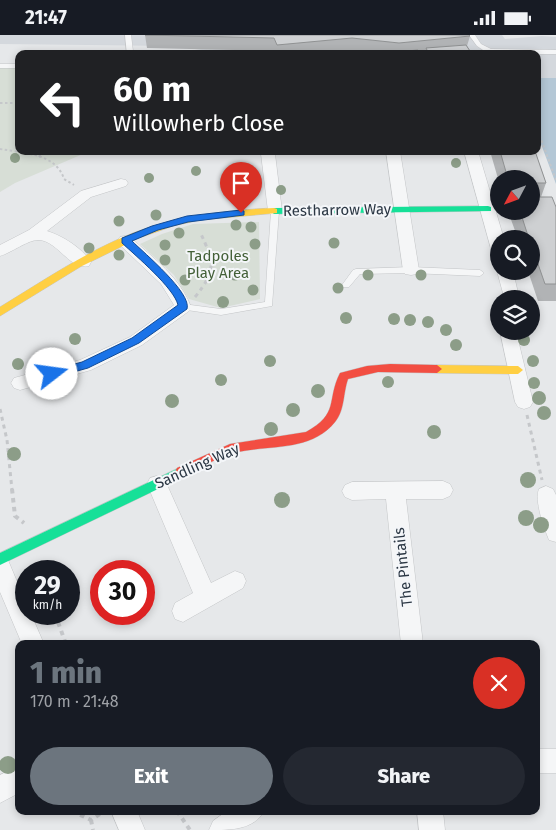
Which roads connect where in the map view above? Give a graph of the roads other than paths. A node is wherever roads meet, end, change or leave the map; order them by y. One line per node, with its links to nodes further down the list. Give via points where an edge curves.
1 (128, 35): 3 (lane)
2 (472, 35): 4 (lane, via 479,45)
3 (130, 50)
4 (488, 50)
5 (541, 52): 6 (lane)
6 (556, 52)
7 (0, 66): 8 (lane)
8 (15, 66)
9 (268, 155): 15 (street)
10 (394, 155): 14 (street)
11 (472, 155): 13 (street)
12 (120, 183): 17 (street, via 86,194)
13 (488, 209): 14 (street, Restharrow Way); 16 (street)
14 (402, 210): 15 (street, Restharrow Way); 21 (street)
15 (275, 211): 18 (street, Restharrow Way, via 194,218 155,228); 24 (lane, via 269,304 221,312)
16 (494, 230)
17 (34, 234): 19 (street); 20 (street, via 56,239)
18 (125, 241): 20 (street, Restharrow Way); 24 (street, via 164,277 182,300)
19 (0, 251)
20 (83, 262): 25 (street, Restharrow Way)
21 (411, 270): 22 (lane); 23 (lane, via 360,271)
22 (480, 273)
23 (346, 285)
24 (183, 307): 28 (street, via 136,341 85,365)
25 (0, 312)
26 (510, 340): 27 (street)
27 (518, 370): 29 (street); 30 (street, Sandling Way, via 390,368 356,371 344,376 339,386 338,409 319,431 289,442 256,443 230,449)
28 (20, 383)
29 (524, 401)
30 (157, 484): 36 (street, Sandling Way); 39 (street)
31 (395, 490): 32 (street); 33 (street); 42 (street, The Pintails)
32 (443, 490)
33 (352, 491)
34 (546, 495): 35 (street)
35 (556, 533)
36 (0, 559)
37 (0, 567): 41 (street)
38 (235, 581): 39 (street)
39 (206, 597): 40 (street)
40 (184, 611)
41 (31, 640)
42 (412, 640)
43 (540, 761): 44 (street)
44 (556, 761)
45 (15, 781): 46 (street)
46 (0, 790)
47 (126, 815): 50 (street)
48 (245, 815): 51 (street)
49 (430, 815): 52 (street)
50 (132, 830)
51 (222, 830)
52 (432, 830)

